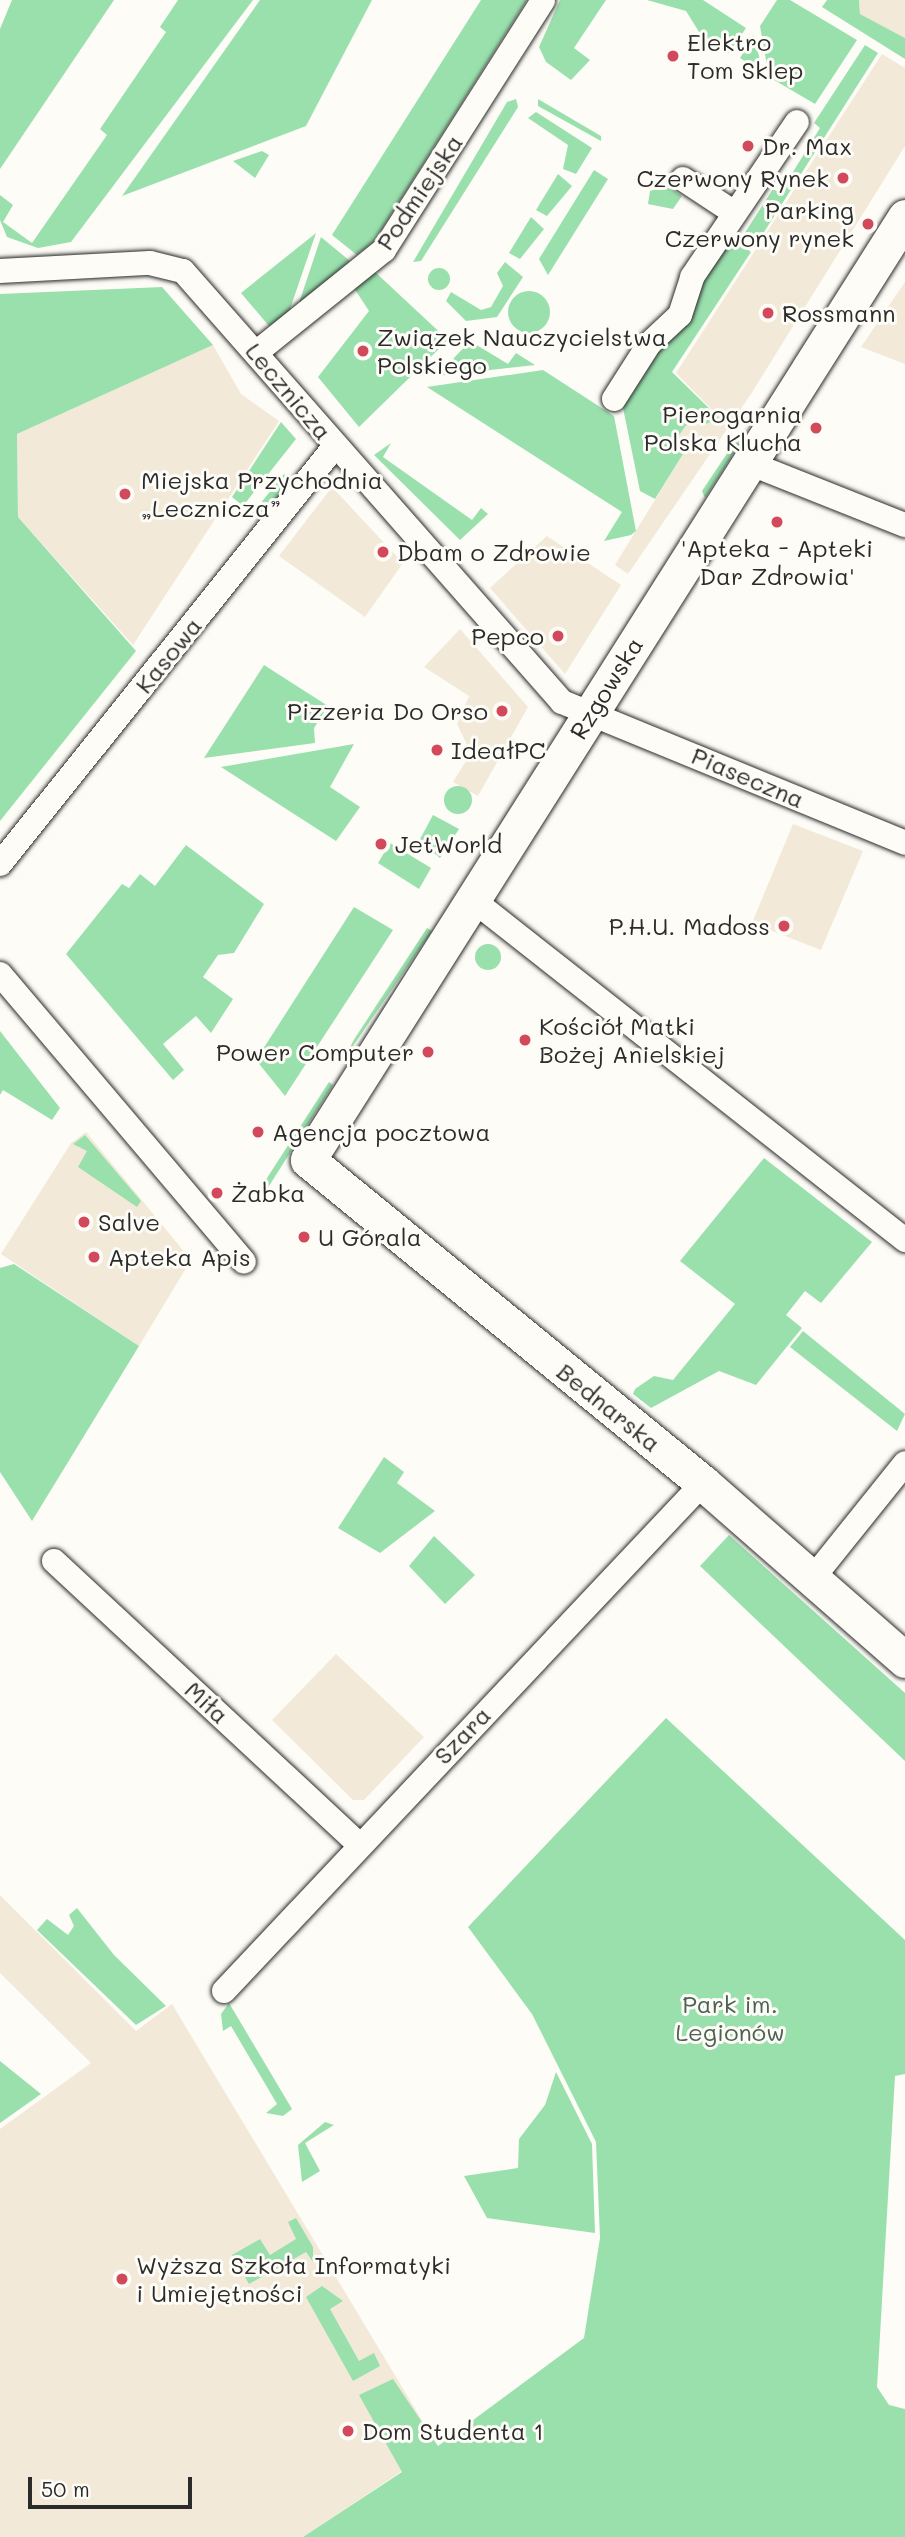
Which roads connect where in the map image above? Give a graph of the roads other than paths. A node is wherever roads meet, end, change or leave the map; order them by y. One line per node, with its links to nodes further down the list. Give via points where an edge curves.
1 (544, 0): 7 (street, Podmiejska, via 384,250)
2 (797, 122): 4 (street)
3 (683, 179): 4 (street)
4 (733, 212): 8 (street, via 692,277 680,315 649,344)
5 (905, 217): 10 (street, Rzgowska)
6 (0, 271): 7 (street, Lecznicza, via 171,265 190,278)
7 (257, 352): 9 (street, Lecznicza)
8 (614, 399)
9 (335, 446): 12 (street, Lecznicza, via 557,698); 14 (street, Kasowa)
10 (749, 463): 11 (street); 12 (street, Rzgowska)
11 (905, 525)
12 (590, 714): 13 (street, Piaseczna); 15 (street, Rzgowska)
13 (905, 842)
14 (0, 864)
15 (473, 900): 17 (street, Rzgowska); 18 (street)
16 (0, 974): 19 (street)
17 (308, 1160): 21 (street, Bednarska)
18 (905, 1240)
19 (244, 1262)
20 (905, 1463): 23 (street)
21 (703, 1483): 23 (street, Bednarska); 25 (street, Szara)
22 (54, 1561): 25 (street, Miła)
23 (813, 1578): 24 (street, Bednarska)
24 (905, 1660)
25 (359, 1844): 26 (street, Szara)
26 (224, 1991)

